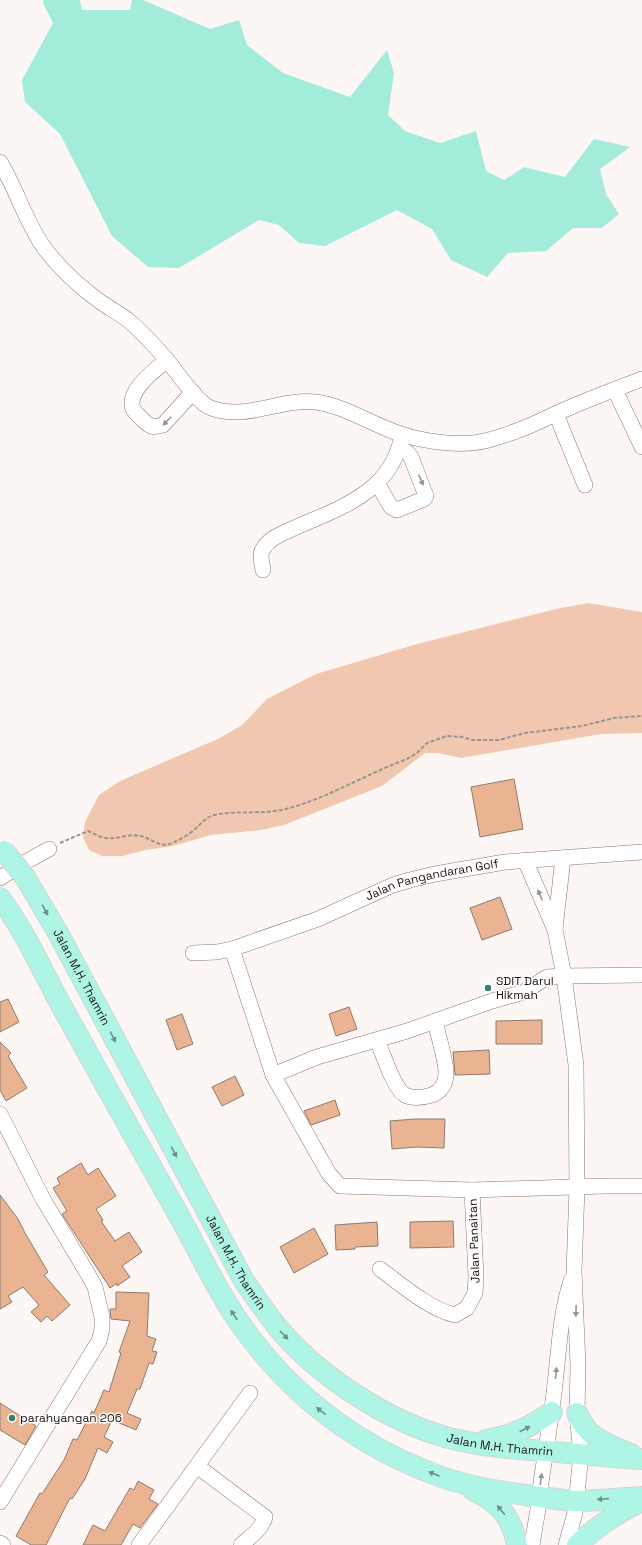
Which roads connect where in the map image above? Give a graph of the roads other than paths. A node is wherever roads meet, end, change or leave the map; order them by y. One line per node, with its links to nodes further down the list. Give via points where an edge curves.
1 (0, 162): 2 (street, via 31,226 44,248 60,267 101,302 127,319)
2 (167, 360): 5 (street); 5 (street, one-way to 2, via 163,425 158,427 148,425 135,412 132,407 136,389)
3 (642, 379): 4 (street)
4 (615, 390): 6 (street); 8 (street)
5 (193, 392): 7 (street, via 200,402 210,408 236,412 302,401 316,402 356,414)
6 (556, 414): 7 (street, via 485,441 451,444 427,440); 10 (street)
7 (401, 442): 9 (street, via 391,467); 9 (street, one-way to 9, via 411,457 426,496 424,500 394,510)
8 (642, 447)
9 (377, 483): 11 (street, via 355,500 273,538 262,549)
10 (585, 485)
11 (263, 570)
12 (2, 849): 36 (main road, Jalan M.H. Thamrin, one-way to 36, bridge, via 25,877 58,933 241,1275 279,1330 317,1367 371,1404 418,1428)
13 (49, 849): 17 (street)
14 (642, 852): 15 (street, Jalan Pangandaran Golf)
15 (564, 858): 16 (street, Jalan Pangandaran Golf); 19 (street)
16 (525, 860): 19 (street, one-way to 16); 20 (street, Jalan Pangandaran Golf, via 410,880 318,919)
17 (0, 878)
18 (0, 898): 41 (main road, one-way to 18, via 403,1461 363,1440 340,1424 308,1401 286,1380 249,1337 222,1296 16,919)
19 (555, 930): 23 (street)
20 (232, 948): 21 (street, Jalan Pangandaran Golf, via 217,952); 26 (street)
21 (193, 953)
22 (642, 975): 23 (street)
23 (564, 976): 24 (street, via 547,977 524,992 492,1000); 29 (street, via 576,1064)
24 (435, 1021): 25 (street); 25 (street, via 446,1072 438,1093 411,1097 400,1090)
25 (378, 1040): 26 (street, via 317,1057)
26 (273, 1075): 30 (street, via 329,1174 340,1186)
27 (0, 1114): 46 (street, via 43,1199 90,1276 98,1298 102,1329 99,1341)
28 (642, 1186): 29 (street)
29 (577, 1188): 30 (street); 32 (street)
30 (472, 1190): 31 (street, Jalan Panaitan, via 476,1277 475,1293 467,1308 455,1315 445,1313)
31 (380, 1270)
32 (574, 1272): 34 (street, one-way to 32, via 564,1306); 35 (street, one-way to 35, via 578,1365)
33 (250, 1393): 40 (street)
34 (552, 1412): 36 (main road, one-way to 34, via 518,1432); 37 (street)
35 (577, 1413): 38 (street); 39 (main road, via 585,1428 593,1434)
36 (474, 1443): 37 (main road, Jalan M.H. Thamrin)
37 (545, 1451): 38 (main road, Jalan M.H. Thamrin); 42 (street, one-way to 37)
38 (581, 1455): 39 (main road, Jalan M.H. Thamrin); 44 (street)
39 (642, 1459)
40 (196, 1466): 48 (street); 50 (street, via 265,1517 260,1527)
41 (457, 1482): 42 (main road); 51 (main road, one-way to 41, via 514,1529 500,1507)
42 (539, 1497): 44 (main road); 52 (street)
43 (642, 1497): 44 (main road, one-way to 44)
44 (576, 1501): 53 (street)
45 (642, 1501): 54 (main road, via 618,1513)
46 (0, 1502)
47 (0, 1543): 49 (street)
48 (142, 1544)
49 (3, 1545)
50 (241, 1545)
51 (517, 1545)
52 (532, 1545)
53 (566, 1545)
54 (578, 1545)

